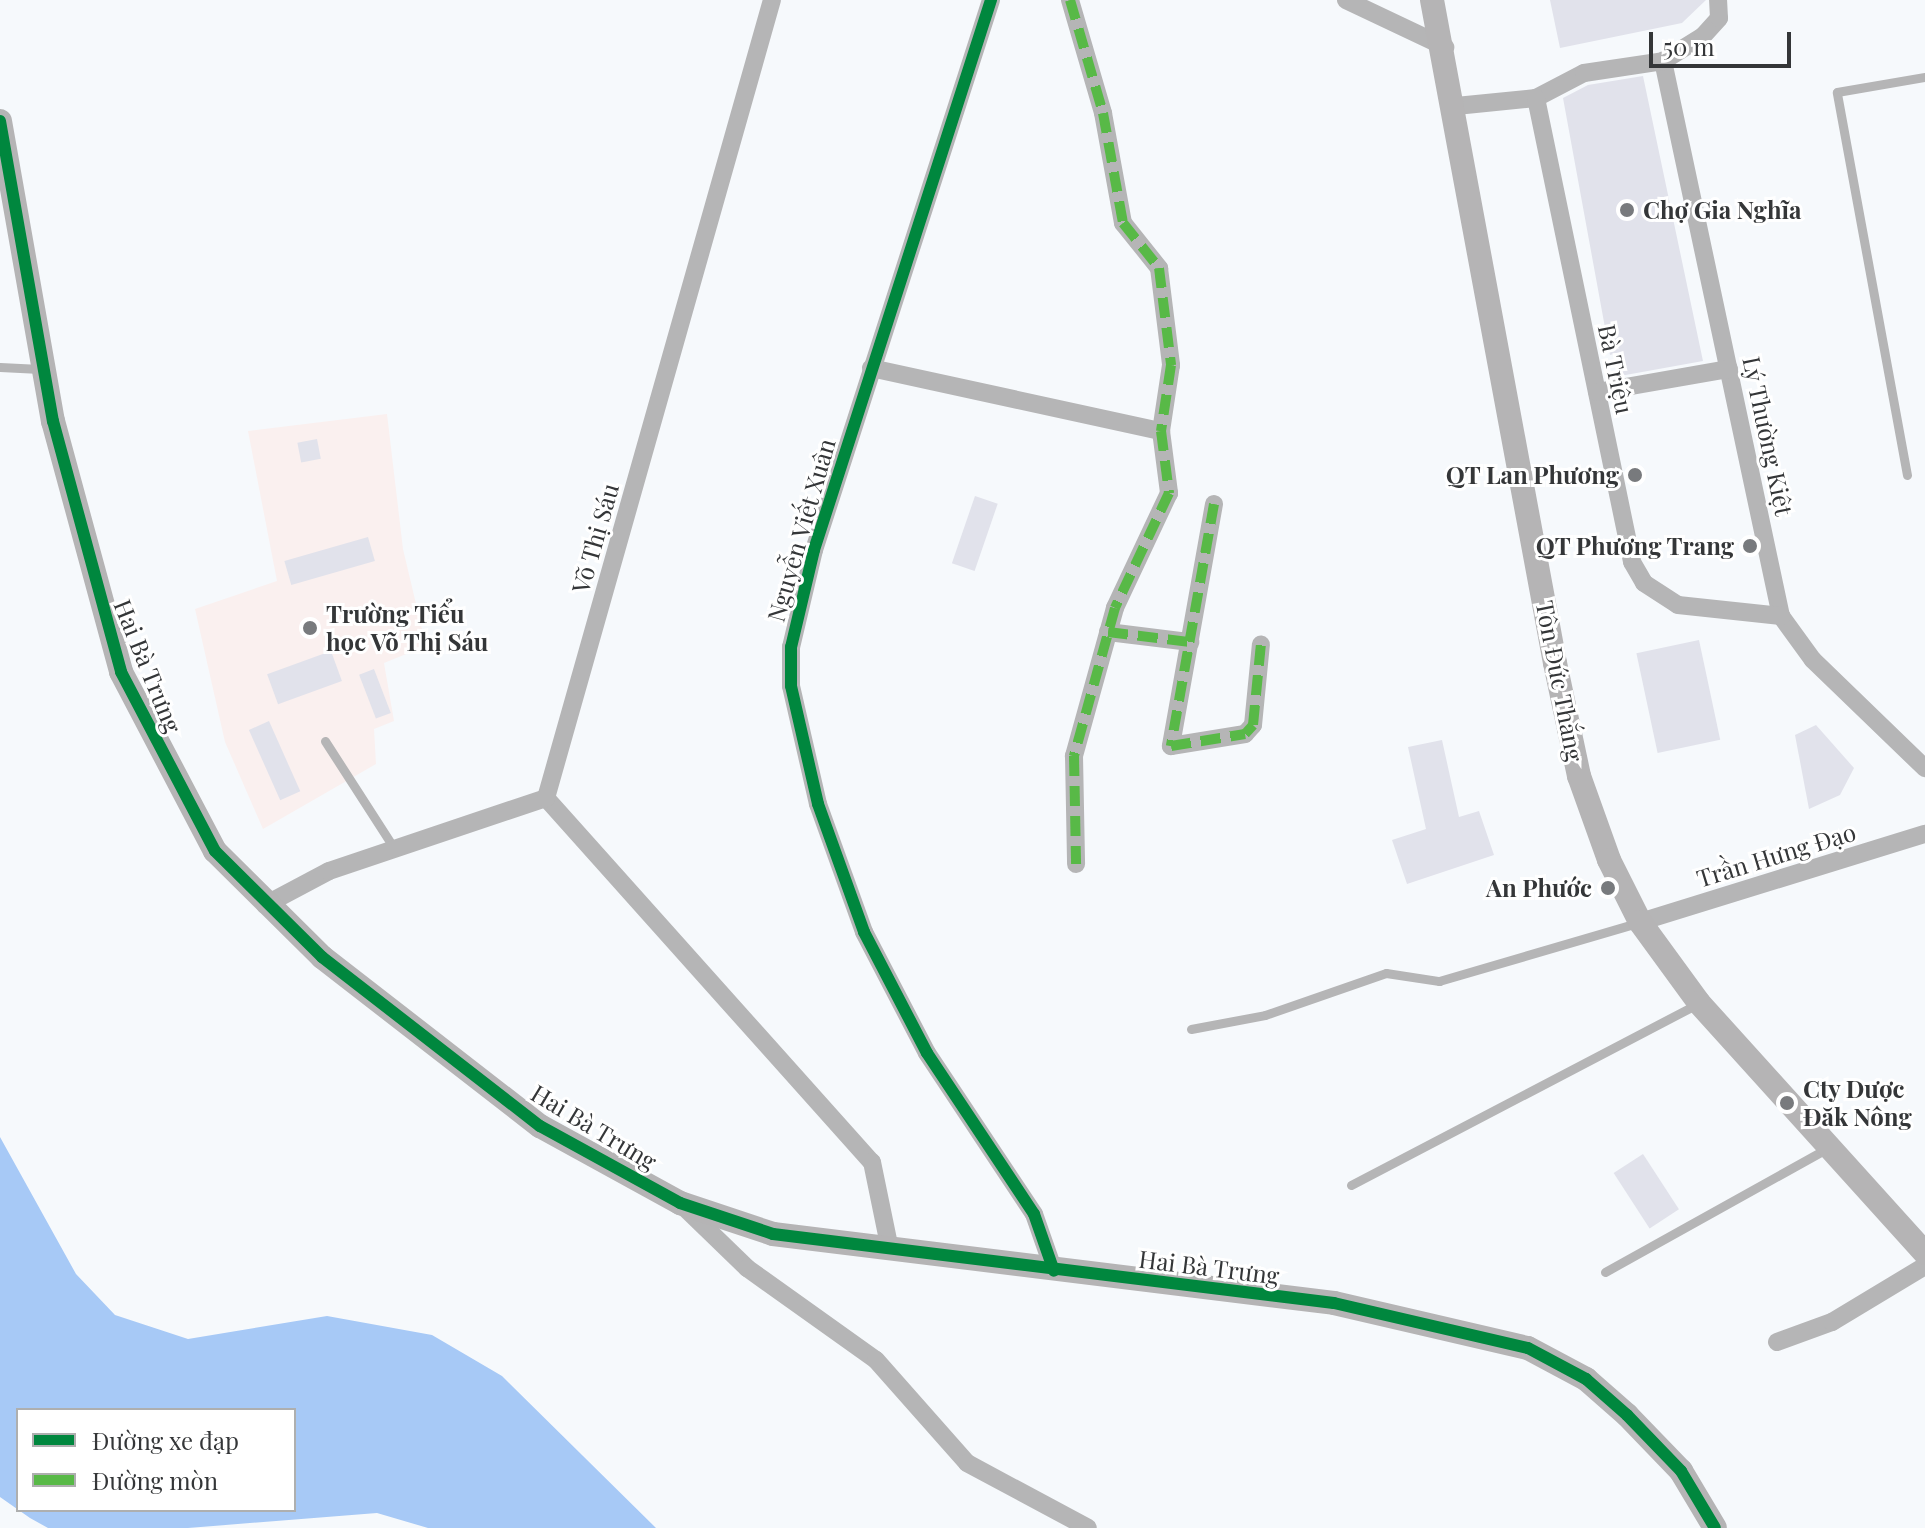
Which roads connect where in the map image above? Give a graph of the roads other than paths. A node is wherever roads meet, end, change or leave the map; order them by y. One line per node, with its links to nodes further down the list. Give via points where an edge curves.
1 (772, 0): 27 (street, Võ Thị Sáu)
2 (991, 0): 14 (street, Nguyễn Viết Xuân)
3 (1070, 0): 18 (street, via 1103,113 1123,223 1159,268 1171,365)
4 (1346, 0): 7 (street)
5 (1432, 0): 7 (street, Tôn Đức Thắng)
6 (1721, 2): 8 (street, via 1719,18 1703,36)
7 (1445, 47): 11 (street, Tôn Đức Thắng)
8 (1663, 61): 10 (street, via 1584,73); 16 (street, Lý Thường Kiệt)
9 (1925, 77): 19 (lane, via 1837,92)
10 (1536, 98): 11 (street); 17 (street, Bà Triệu)
11 (1456, 106): 32 (street, Tôn Đức Thắng, via 1579,776)
12 (0, 121): 15 (street, Hai Bà Trưng)
13 (0, 367): 15 (lane)
14 (871, 368): 18 (street); 41 (street, Nguyễn Viết Xuân, via 791,647 800,733 864,932 927,1053 1034,1214)
15 (46, 369): 31 (street, Hai Bà Trưng, via 78,530 121,672 200,829)
16 (1729, 369): 17 (street); 21 (street, Lý Thường Kiệt)
17 (1597, 392): 21 (street, Bà Triệu, via 1632,562 1644,583 1678,605)
18 (1161, 431): 22 (street, via 1169,493)
19 (1907, 475)
20 (1214, 504): 23 (street)
21 (1781, 616): 26 (street, Lý Thường Kiệt, via 1813,660)
22 (1108, 632): 23 (street); 30 (street, via 1074,756)
23 (1190, 642): 24 (street, via 1171,746 1245,734 1253,725)
24 (1261, 644)
25 (325, 741): 29 (lane)
26 (1925, 768)
27 (546, 798): 29 (street); 38 (street, via 872,1162)
28 (1925, 834): 32 (street, Trần Hưng Đạo)
29 (396, 851): 31 (street, via 329,871)
30 (1076, 864)
31 (265, 905): 37 (street, Hai Bà Trưng, via 540,1126)
32 (1640, 922): 33 (street, Tôn Đức Thắng); 34 (lane, via 1439,981 1386,973 1265,1015)
33 (1699, 1003): 35 (street, Tôn Đức Thắng); 36 (lane)
34 (1191, 1029)
35 (1829, 1147): 39 (street, Tôn Đức Thắng); 42 (lane)
36 (1351, 1185)
37 (680, 1203): 38 (street, Hai Bà Trưng, via 773,1234); 44 (street, via 747,1268 876,1360 967,1463)
38 (890, 1250): 41 (street, Hai Bà Trưng)
39 (1925, 1253)
40 (1925, 1266): 43 (street, via 1832,1322)
41 (1054, 1271): 45 (street, Hai Bà Trưng, via 1334,1303 1528,1348 1586,1379 1644,1431 1681,1471)
42 (1605, 1272)
43 (1777, 1342)
44 (1088, 1528)
45 (1715, 1528)

